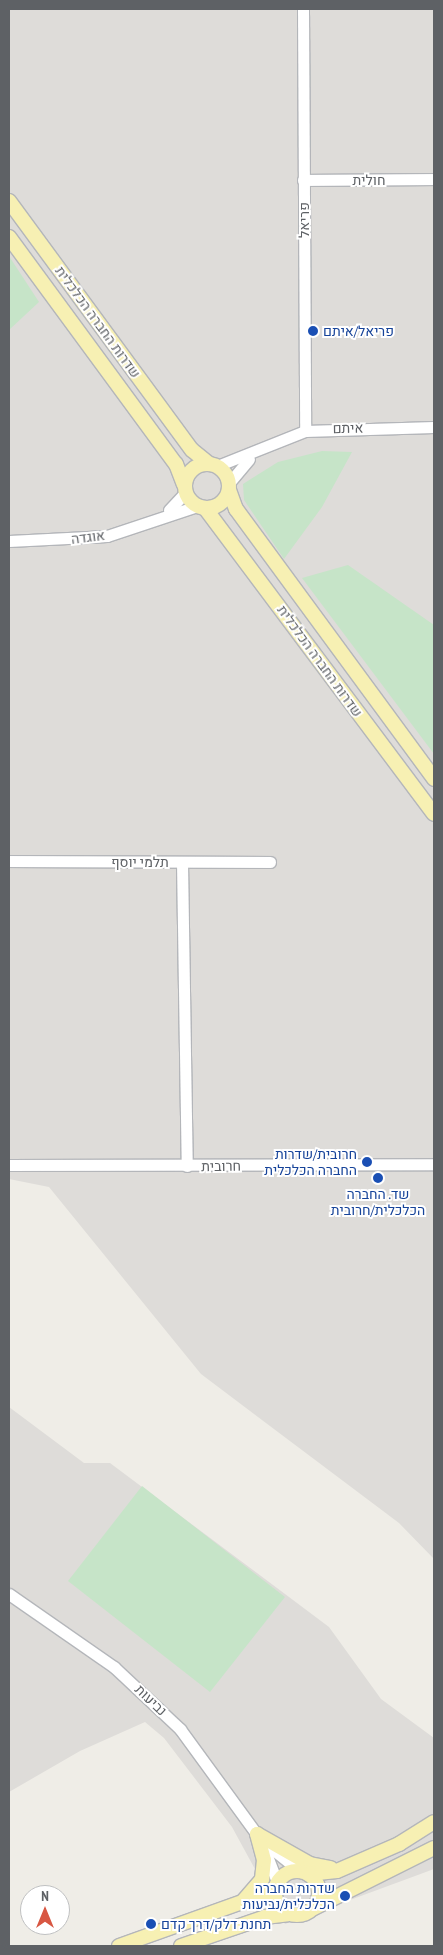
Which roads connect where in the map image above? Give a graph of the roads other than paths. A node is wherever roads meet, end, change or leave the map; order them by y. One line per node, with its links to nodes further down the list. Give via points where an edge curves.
1 (303, 9): 3 (street, פריאל)
2 (434, 179): 3 (street, חולית)
3 (304, 180): 7 (street, פריאל)
4 (9, 200): 9 (main road, שדרות החברה הכלכלית, via 192,450)
5 (9, 237): 11 (main road, שדרות החברה הכלכלית, via 176,464)
6 (434, 427): 7 (street, איתם)
7 (304, 430): 8 (street, איתם)
8 (264, 447): 9 (street, איתם); 10 (street, איתם, via 238,468)
9 (212, 465): 10 (main road); 11 (main road, via 189,472)
10 (229, 487): 12 (main road, via 218,506); 15 (main road, שדרות החברה הכלכלית, via 236,509)
11 (185, 489): 12 (main road); 13 (street, אוגדה)
12 (201, 507): 13 (street, אוגדה); 16 (main road, שדרות החברה הכלכלית)
13 (164, 514): 14 (street, אוגדה, via 107,536)
14 (9, 541)
15 (434, 779)
16 (434, 814)
17 (9, 861): 18 (street, תלמי יוסף)
18 (182, 862): 19 (street, תלמי יוסף); 22 (street)
19 (270, 862)
20 (434, 1164): 22 (street, חרובית)
21 (9, 1165): 22 (street, חרובית)
22 (187, 1166)
23 (9, 1594): 25 (street, נביעות, via 114,1667 160,1708 204,1757)
24 (434, 1822): 27 (main road, via 399,1844)
25 (259, 1837): 27 (main road, via 310,1864); 28 (street, נביעות); 29 (street, נביעות); 30 (main road, via 264,1860 262,1879)
26 (434, 1848): 31 (main road)
27 (346, 1867): 28 (main road)
28 (305, 1873): 29 (main road, via 288,1873); 31 (main road, via 319,1893)
29 (276, 1886): 30 (main road); 32 (main road, via 277,1904)
30 (236, 1906): 33 (main road)
31 (314, 1908): 32 (main road, via 302,1915)
32 (288, 1914): 34 (main road, via 264,1917)
33 (119, 1946)
34 (181, 1946)

